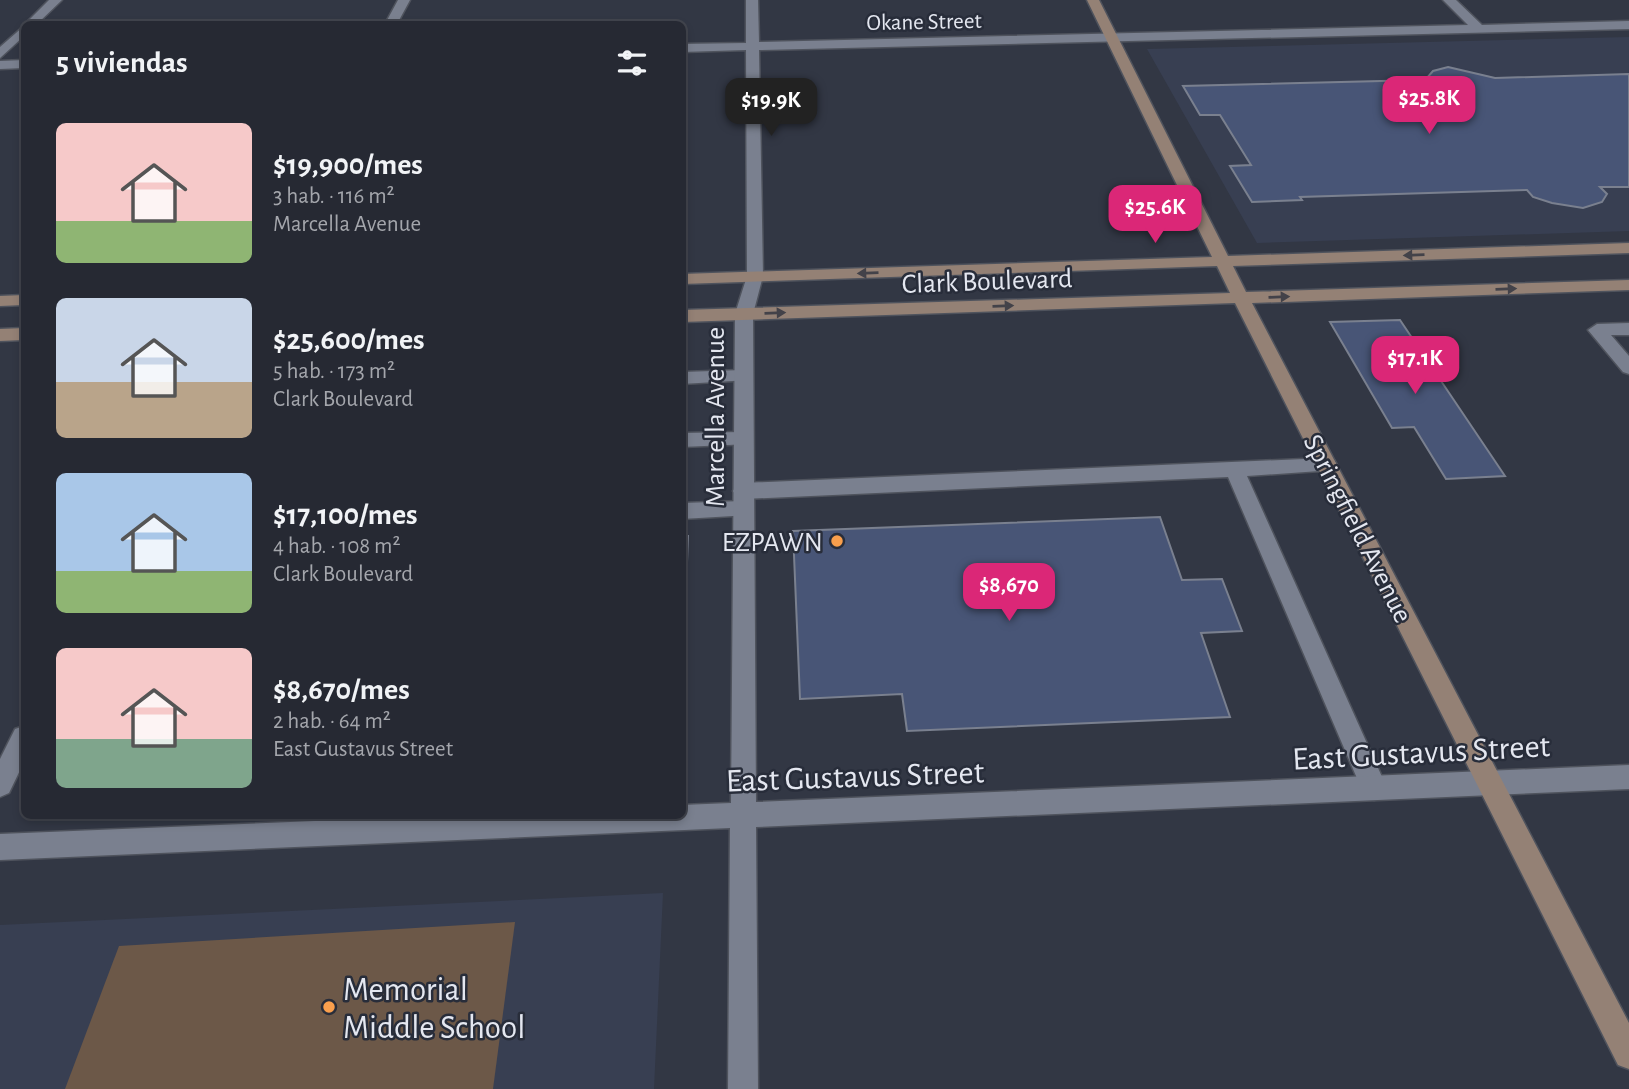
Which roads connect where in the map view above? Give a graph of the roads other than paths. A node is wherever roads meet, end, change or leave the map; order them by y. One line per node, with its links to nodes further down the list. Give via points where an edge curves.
1 (56, 0): 6 (street)
2 (404, 0): 7 (street)
3 (752, 0): 12 (street, Marcella Avenue)
4 (1093, 0): 11 (main road, Springfield Avenue)
5 (1449, 0): 9 (street)
6 (34, 21)
7 (393, 21)
8 (1629, 25): 9 (street, Okane Street)
9 (1479, 29): 11 (street, Okane Street)
10 (21, 33): 14 (street)
11 (1112, 38): 12 (street, Okane Street); 18 (main road, Springfield Avenue)
12 (752, 47): 13 (street, Okane Street); 19 (street, Marcella Avenue)
13 (686, 48)
14 (0, 54)
15 (21, 64): 16 (street)
16 (0, 65)
17 (1629, 248): 18 (main road, Clark Boulevard, one-way to 18)
18 (1223, 261): 19 (main road, Clark Boulevard, one-way to 19); 22 (main road, Springfield Avenue)
19 (755, 276): 20 (main road, Clark Boulevard); 25 (street, Marcella Avenue)
20 (686, 279)
21 (1629, 285): 22 (main road, Clark Boulevard, one-way to 21)
22 (1241, 298): 25 (main road, Clark Boulevard, one-way to 22); 35 (main road, Springfield Avenue)
23 (21, 300): 24 (main road)
24 (0, 301)
25 (744, 314): 26 (main road, Clark Boulevard); 31 (street, Marcella Avenue)
26 (686, 316)
27 (1629, 329): 30 (street, via 1597,330)
28 (21, 334): 29 (main road)
29 (0, 335)
30 (1629, 368)
31 (743, 376): 32 (street); 33 (street, Marcella Avenue)
32 (686, 378)
33 (743, 439): 34 (street); 37 (street, Marcella Avenue)
34 (686, 440)
35 (1327, 465): 36 (street); 41 (main road, Springfield Avenue)
36 (1234, 468): 37 (street); 43 (street)
37 (743, 500): 38 (street); 44 (street, Marcella Avenue)
38 (686, 510)
39 (21, 743): 42 (street)
40 (1629, 777): 41 (street, East Gustavus Street)
41 (1490, 783): 43 (street, East Gustavus Street); 48 (main road, Springfield Avenue)
42 (0, 785)
43 (1374, 789): 44 (street, East Gustavus Street)
44 (741, 815): 45 (street, East Gustavus Street); 49 (street, Marcella Avenue)
45 (686, 817)
46 (648, 819): 47 (street, East Gustavus Street)
47 (0, 847)
48 (1629, 1054)
49 (743, 1089)

